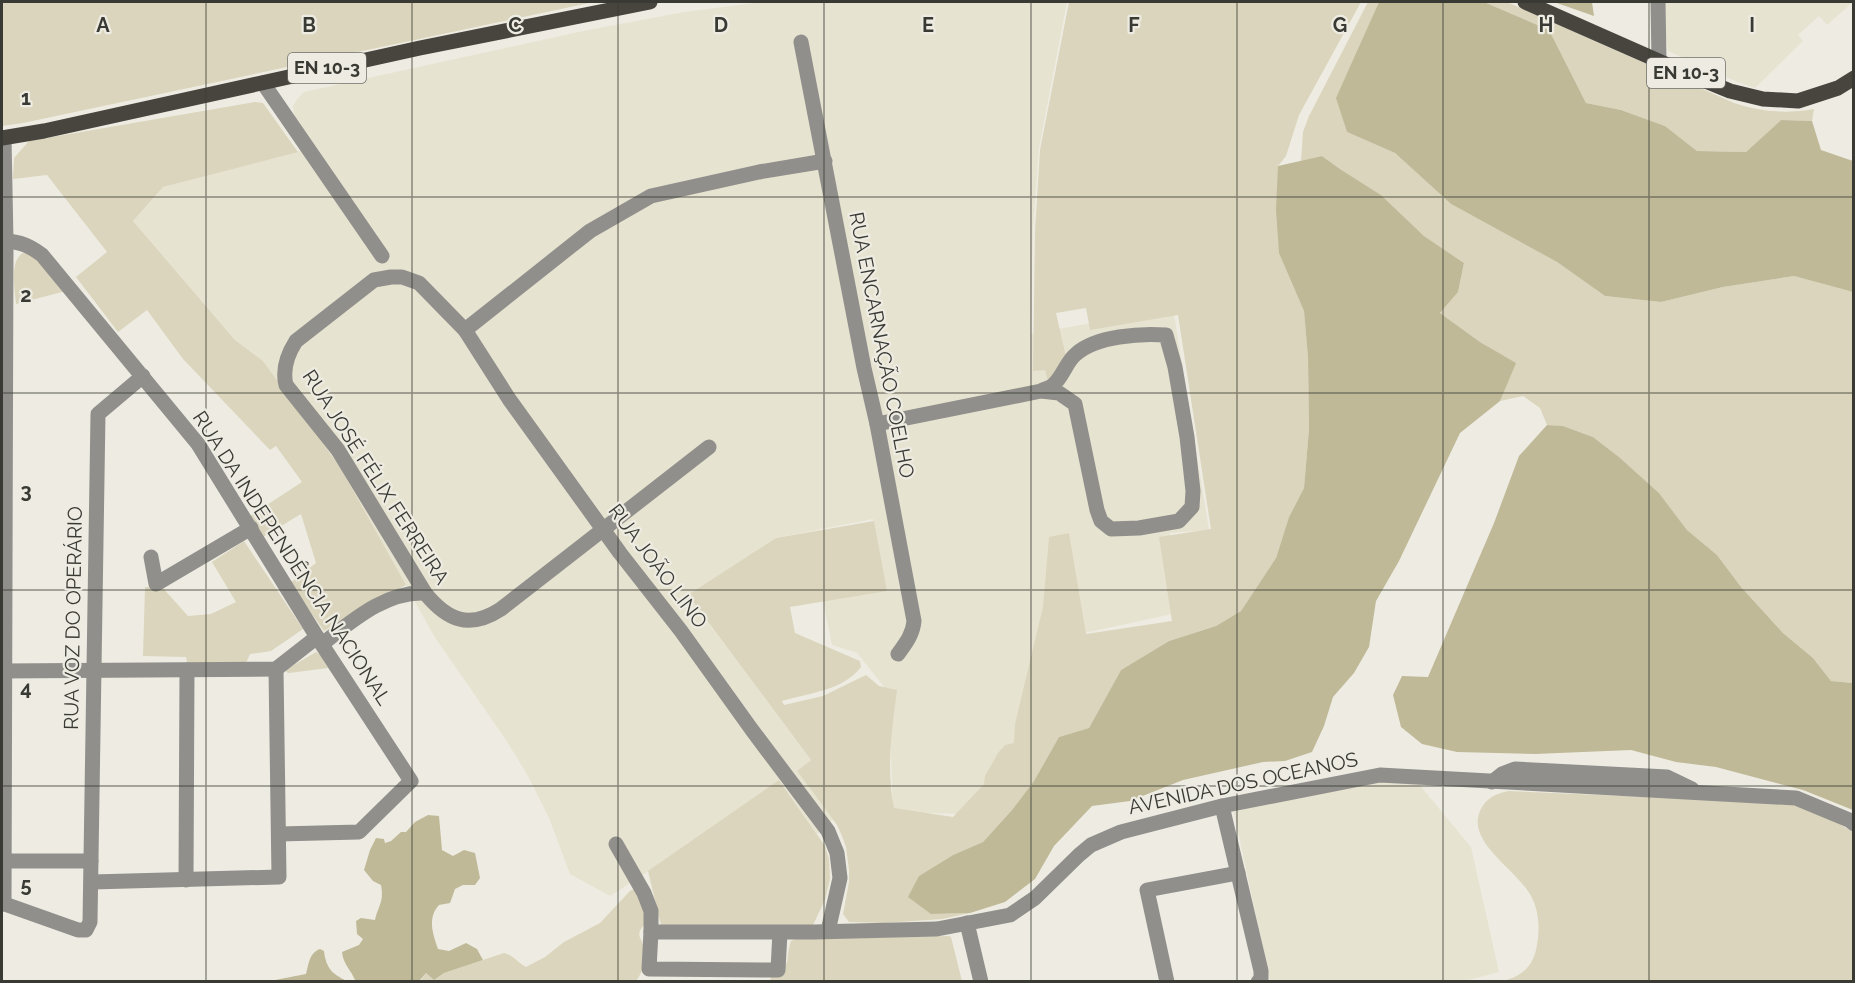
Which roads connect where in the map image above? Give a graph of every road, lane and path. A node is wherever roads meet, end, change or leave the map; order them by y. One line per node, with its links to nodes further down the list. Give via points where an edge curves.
1 (650, 2): 7 (main road, EN 10-3)
2 (1525, 2): 5 (main road, EN 10-3)
3 (1658, 2): 5 (street)
4 (801, 42): 9 (street, RUA ENCARNAÇÃO COELHO)
5 (1659, 60): 6 (main road, EN 10-3, via 1730,91 1763,99 1798,100 1838,88)
6 (1854, 78)
7 (263, 83): 8 (main road, EN 10-3); 11 (street)
8 (3, 138): 10 (street)
9 (825, 161): 13 (street, via 651,196 590,231); 16 (street, RUA ENCARNAÇÃO COELHO)
10 (6, 241): 14 (street, RUA DA INDEPENDÊNCIA NACIONAL, via 30,246 42,255); 27 (street)
11 (382, 256)
12 (374, 280): 13 (street, RUA JOÃO LINO, via 391,277 419,283); 21 (street, RUA JOSÉ FÉLIX FERREIRA, via 296,342 287,355 285,379 338,450)
13 (465, 330): 19 (street, RUA JOÃO LINO, via 509,399)
14 (143, 376): 18 (street, RUA DA INDEPENDÊNCIA NACIONAL, via 198,444); 25 (street, RUA VOZ DO OPERÁRIO, via 98,414)
15 (1041, 391): 15 (street, via 1059,393 1075,405 1097,510 1101,521 1111,529 1179,521 1192,507 1187,437 1166,335 1110,339 1086,347 1074,355 1053,385); 16 (street)
16 (877, 424): 23 (street, RUA ENCARNAÇÃO COELHO, via 914,621 910,638)
17 (709, 447): 19 (street, RUA JOSÉ FÉLIX FERREIRA)
18 (251, 528): 20 (street, via 156,584); 22 (street, RUA DA INDEPENDÊNCIA NACIONAL)
19 (603, 529): 21 (street, RUA JOSÉ FÉLIX FERREIRA, via 488,617 471,621 448,615); 41 (street, RUA JOÃO LINO, via 828,831 837,853 840,878)
20 (152, 557)
21 (425, 593): 22 (street, via 390,599)
22 (320, 640): 24 (street); 30 (street, RUA DA INDEPENDÊNCIA NACIONAL, via 411,781 359,832)
23 (898, 654)
24 (276, 669): 26 (street); 30 (street)
25 (93, 670): 26 (street); 27 (street); 33 (street, RUA VOZ DO OPERÁRIO)
26 (187, 670): 35 (street)
27 (4, 671): 32 (street)
28 (1222, 806): 29 (street, AVENIDA DOS OCEANOS, via 1380,775 1492,782 1515,769 1667,777 1697,792 1796,798); 34 (street); 38 (street, AVENIDA DOS OCEANOS, via 1121,832 1091,845 1035,898 1010,915)
29 (1854, 824)
30 (279, 834): 35 (street, via 279,877)
31 (616, 844): 39 (street, via 644,893 651,911)
32 (4, 861): 33 (street); 37 (street)
33 (92, 861): 36 (street, RUA VOZ DO OPERÁRIO)
34 (1238, 873): 43 (street, via 1147,890); 44 (street, via 1261,971)
35 (186, 880): 36 (street)
36 (92, 882): 37 (street, via 87,930)
37 (3, 904)
38 (968, 923): 41 (street, AVENIDA DOS OCEANOS, via 937,929); 42 (street)
39 (651, 932): 40 (street, AVENIDA DOS OCEANOS); 40 (street, via 649,969 767,970 778,970)
40 (780, 932): 41 (street, AVENIDA DOS OCEANOS)
41 (828, 932)
42 (981, 981)
43 (1167, 981)
44 (1258, 981)

